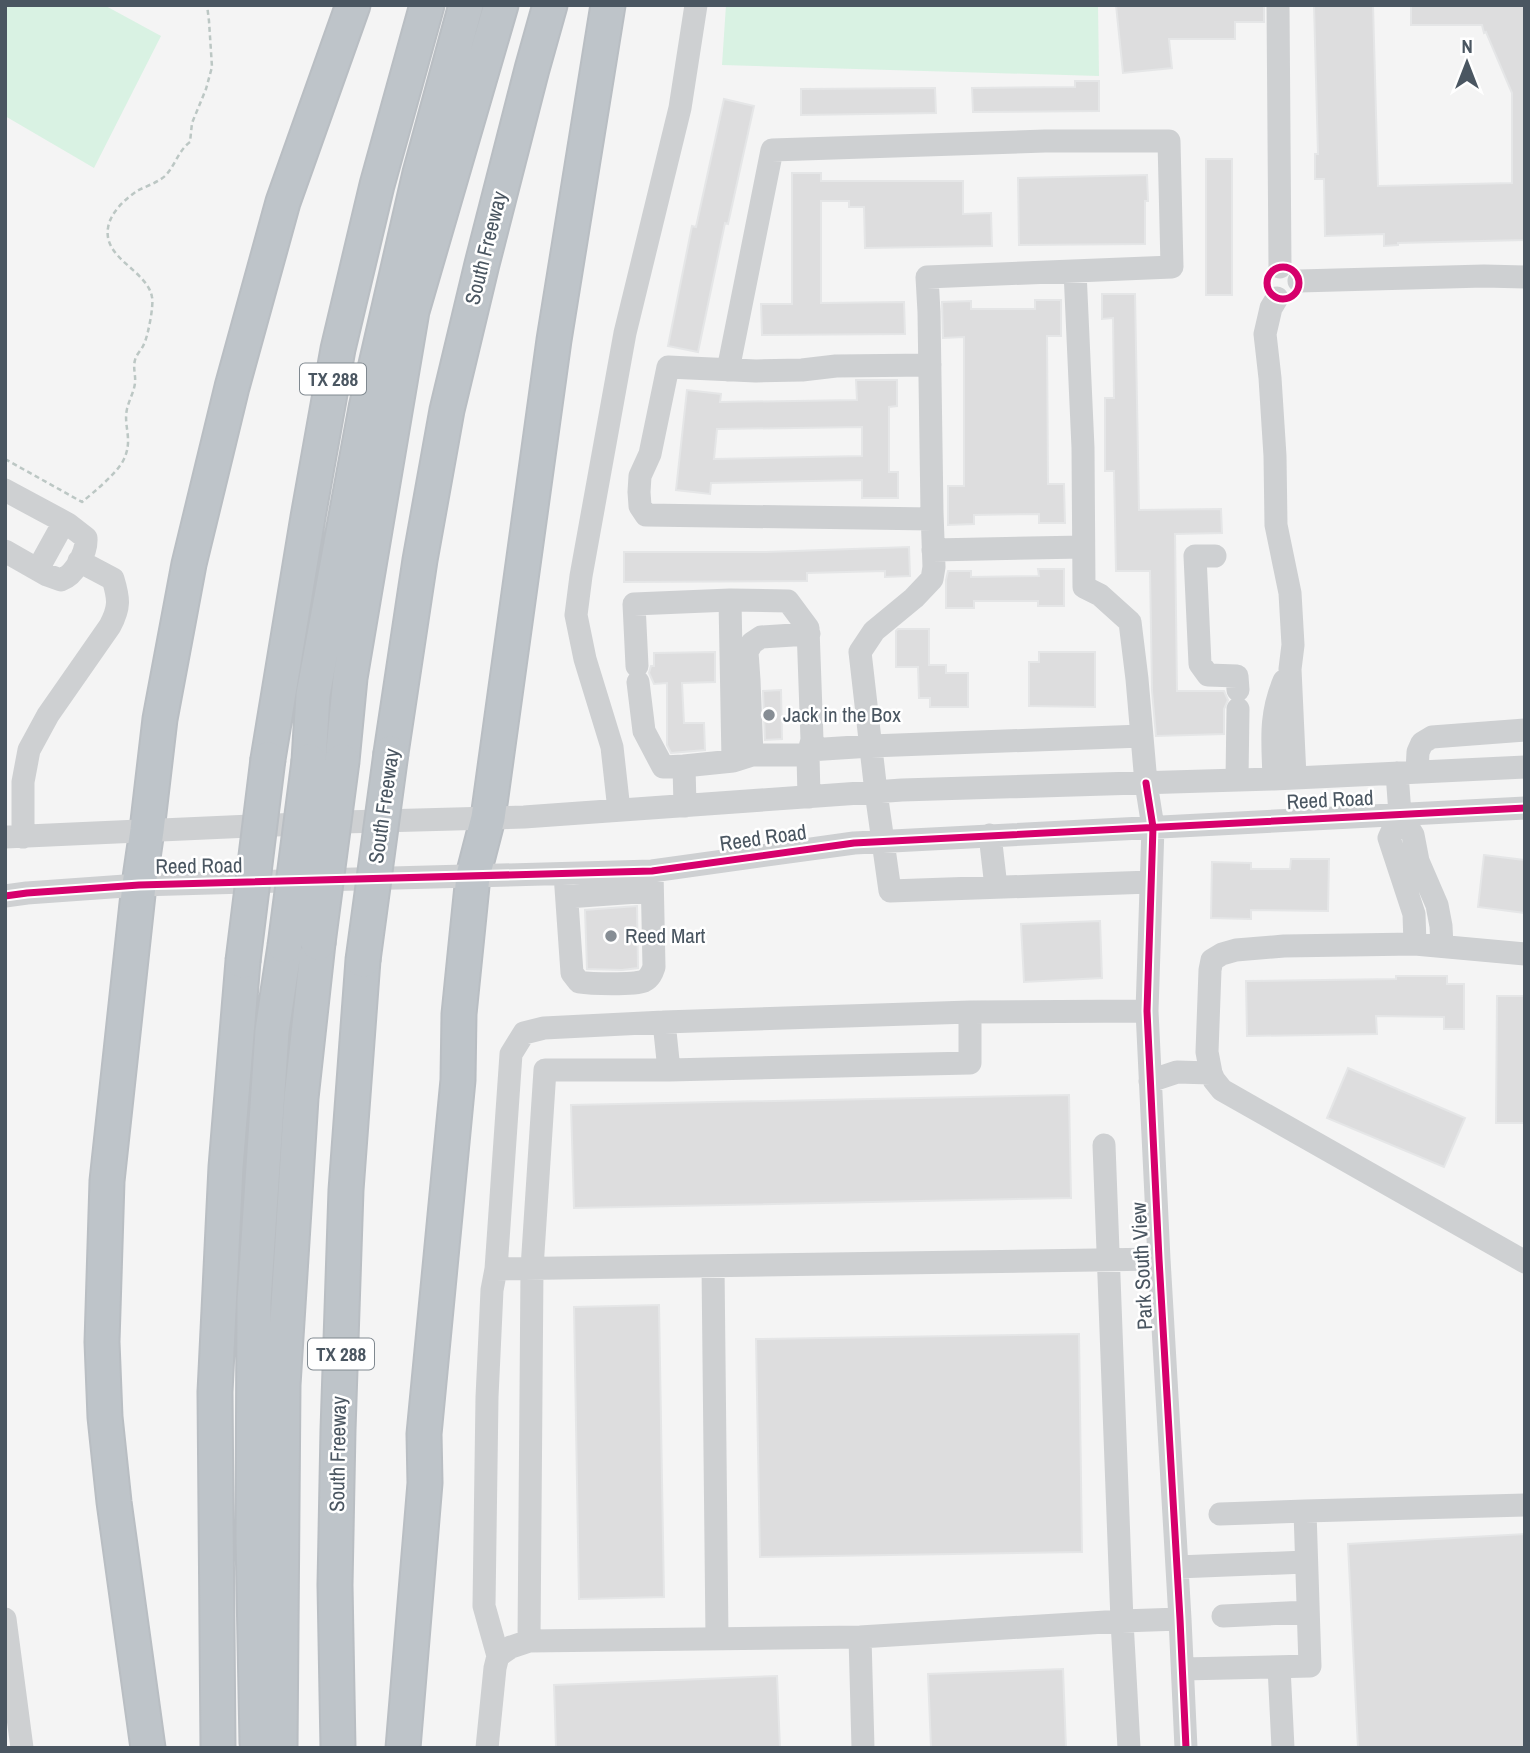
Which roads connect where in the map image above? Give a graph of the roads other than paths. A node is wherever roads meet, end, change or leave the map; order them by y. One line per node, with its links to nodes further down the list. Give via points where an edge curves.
1 (353, 5): 44 (highway, via 283,202 229,399 188,564 160,719)
2 (427, 5): 89 (highway, TX 288, bridge, via 338,349 268,759 243,961 226,1167 215,1392)
3 (467, 5): 90 (highway, bridge, via 420,173 366,408 313,695 309,761 272,1031 254,1301)
4 (502, 5): 91 (highway, bridge, via 412,311 350,678 301,1098 284,1385)
5 (550, 5): 92 (highway, South Freeway / TX 288, bridge, via 447,410 420,560 363,960 346,1190 335,1585)
6 (608, 5): 42 (highway, via 554,340)
7 (696, 5): 40 (street, via 680,108 625,333 576,615 612,747)
8 (1278, 5): 10 (street)
9 (1076, 271): 12 (street, via 927,278); 13 (street, via 1172,267 1169,141 772,150); 17 (street)
10 (1289, 274): 11 (street); 33 (street, via 1271,272 1267,281 1277,298 1265,334 1276,525 1290,593 1293,645)
11 (1525, 277)
12 (930, 365): 13 (street); 15 (street)
13 (727, 370): 15 (street, via 668,367 650,454 640,476 640,506 646,516)
14 (5, 490): 16 (street)
15 (932, 519): 18 (street)
16 (64, 522): 21 (street, via 86,538); 22 (street)
17 (1083, 547): 18 (street); 26 (street, Park South View, via 1084,587 1130,622)
18 (933, 550): 27 (street, via 932,579 874,632 860,652)
19 (5, 551): 22 (street)
20 (1215, 556): 34 (street, via 1195,555 1200,664 1208,674 1237,676)
21 (79, 561): 22 (street, via 61,580); 46 (street, via 113,579 117,611 29,750)
22 (37, 569)
23 (730, 600): 24 (street, via 788,601); 29 (street); 30 (street, via 634,604 643,731 663,767)
24 (809, 634): 28 (street, via 812,740); 29 (street, via 761,637 747,652)
25 (1525, 730): 32 (street, via 1432,737 1422,743)
26 (1142, 736): 27 (street); 35 (street, Park South View)
27 (871, 746): 28 (street); 36 (street)
28 (808, 753): 29 (street); 37 (street)
29 (742, 758): 30 (street)
30 (684, 766): 38 (street)
31 (1525, 767): 32 (street, Reed Road)
32 (1407, 773): 33 (street, Reed Road); 41 (street)
33 (1285, 778): 34 (street, Reed Road)
34 (1237, 780): 35 (street, Reed Road)
35 (1146, 783): 36 (street, Reed Road); 43 (street, Park South View)
36 (876, 792): 37 (street, Reed Road); 47 (street)
37 (809, 797): 38 (street, Reed Road)
38 (685, 806): 40 (street, Reed Road)
39 (1525, 808): 41 (street, Reed Road)
40 (619, 810): 42 (street, Reed Road)
41 (1400, 814): 43 (street, Reed Road); 55 (street, via 1389,838 1414,914); 56 (street, via 1413,835 1418,861 1437,905)
42 (488, 818): 44 (street, Reed Road); 48 (highway)
43 (1153, 827): 45 (street, Reed Road); 50 (street, Park South View)
44 (147, 830): 46 (street, Reed Road); 51 (highway)
45 (990, 835): 47 (street, Reed Road); 53 (street)
46 (14, 837)
47 (884, 841): 49 (street, Reed Road); 53 (street, via 890,891)
48 (474, 876): 51 (street, Reed Road); 52 (street, Reed Road); 93 (highway, via 459,1014 458,1080 425,1434)
49 (652, 881): 52 (street, Reed Road); 52 (street, via 654,967 641,982 589,984 579,982 572,973)
50 (1151, 882): 53 (street); 58 (street, Park South View)
51 (139, 885): 54 (street, Reed Road); 88 (highway, via 107,1181 102,1342 114,1502)
52 (566, 885)
53 (996, 887)
54 (5, 896)
55 (1415, 944): 56 (street); 62 (street, via 1245,949 1212,960 1206,1052)
56 (1441, 946): 57 (street)
57 (1525, 954)
58 (1147, 1011): 59 (street); 63 (street, Park South View)
59 (970, 1012): 60 (street); 61 (street, via 970,1063)
60 (664, 1022): 61 (street); 70 (street, via 524,1033 511,1054)
61 (669, 1070): 69 (street, via 545,1070)
62 (1211, 1073): 63 (street, via 1177,1072); 67 (street, via 1222,1090)
63 (1150, 1081): 65 (street, Park South View)
64 (1104, 1145): 66 (street)
65 (1159, 1259): 66 (street); 75 (street, Park South View)
66 (1109, 1261): 68 (street); 80 (street)
67 (1525, 1262)
68 (713, 1266): 69 (street); 82 (street)
69 (532, 1268): 70 (street); 83 (street)
70 (496, 1269): 84 (street, via 487,1397 484,1606)
71 (1525, 1505): 72 (street)
72 (1305, 1511): 73 (street); 74 (street)
73 (1220, 1514)
74 (1306, 1562): 75 (street); 76 (street)
75 (1177, 1567): 79 (street, Park South View)
76 (1308, 1612): 77 (street); 85 (street, via 1310,1666)
77 (1223, 1616)
78 (5, 1619): 87 (street)
79 (1180, 1619): 80 (street); 86 (street, Park South View)
80 (1122, 1620): 81 (street); 96 (street)
81 (859, 1637): 82 (street); 95 (street)
82 (717, 1638): 83 (street)
83 (529, 1641): 84 (street)
84 (498, 1657): 94 (street)
85 (1279, 1667): 86 (street); 98 (street)
86 (1182, 1669): 97 (street, Park South View)
87 (22, 1748)
88 (148, 1748)
89 (218, 1748)
90 (257, 1748)
91 (280, 1748)
92 (338, 1748)
93 (403, 1748)
94 (487, 1748)
95 (863, 1748)
96 (1129, 1748)
97 (1186, 1748)
98 (1283, 1748)

